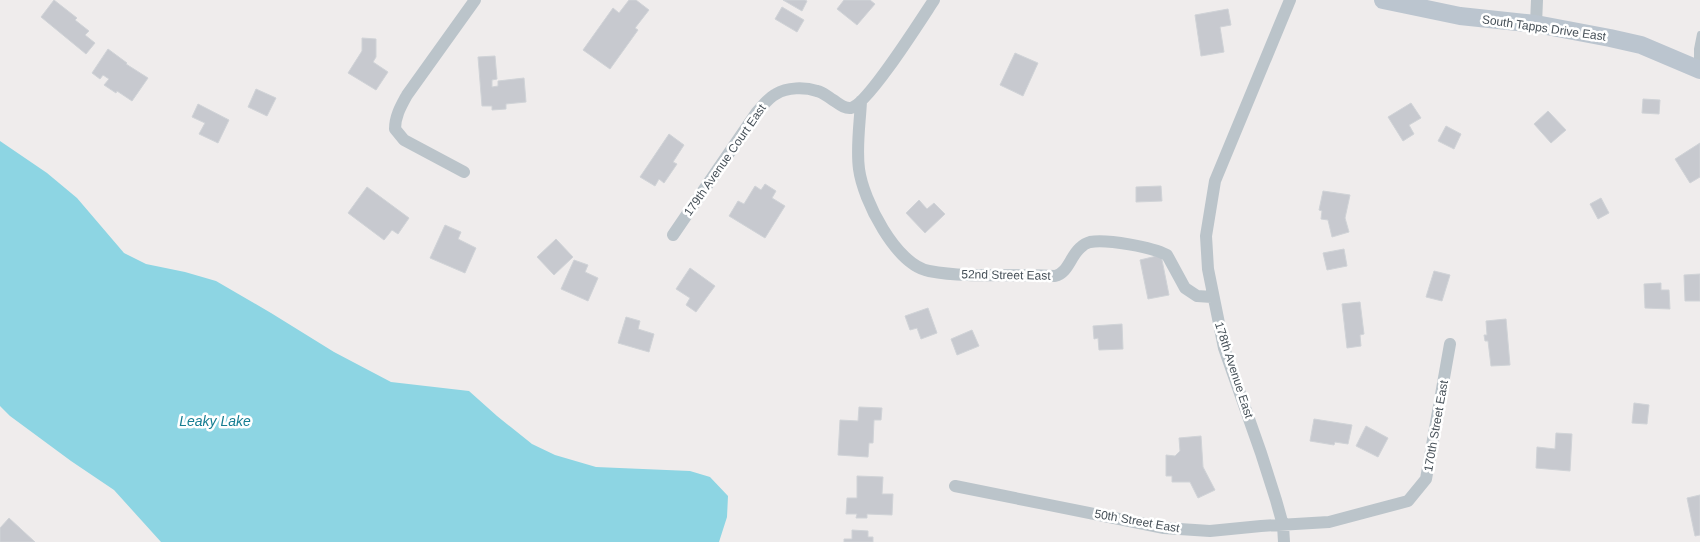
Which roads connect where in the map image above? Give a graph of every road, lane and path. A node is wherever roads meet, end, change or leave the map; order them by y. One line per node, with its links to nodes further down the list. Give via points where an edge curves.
1 (475, 0): 10 (street, via 407,95 395,123 395,129 404,140)
2 (934, 0): 9 (street, via 870,92)
3 (1290, 0): 12 (street, 178th Avenue East, via 1215,181 1206,236)
4 (1383, 0): 6 (street, South Tapps Drive East, via 1460,16)
5 (1537, 0): 6 (street)
6 (1536, 24): 8 (street, South Tapps Drive East, via 1641,45)
7 (1700, 34): 8 (lane)
8 (1698, 70)
9 (861, 100): 11 (street, 179th Avenue Court East, via 850,108 819,91 795,89 775,94 757,112); 12 (street, 52nd Street East, via 859,168 862,186 895,246 916,267 972,277 1055,276 1063,273 1074,254 1086,244 1113,243 1168,255 1185,288 1196,296)
10 (464, 172)
11 (672, 236)
12 (1212, 297): 16 (street, 178th Avenue East, via 1224,348)
13 (1450, 344): 15 (street, 170th Street East, via 1426,479)
14 (955, 486): 16 (street, 50th Street East, via 1164,528 1210,531)
15 (1408, 501): 16 (street, 50th Street East, via 1330,522)
16 (1283, 525): 17 (street, 178th Avenue East)
17 (1284, 542)

